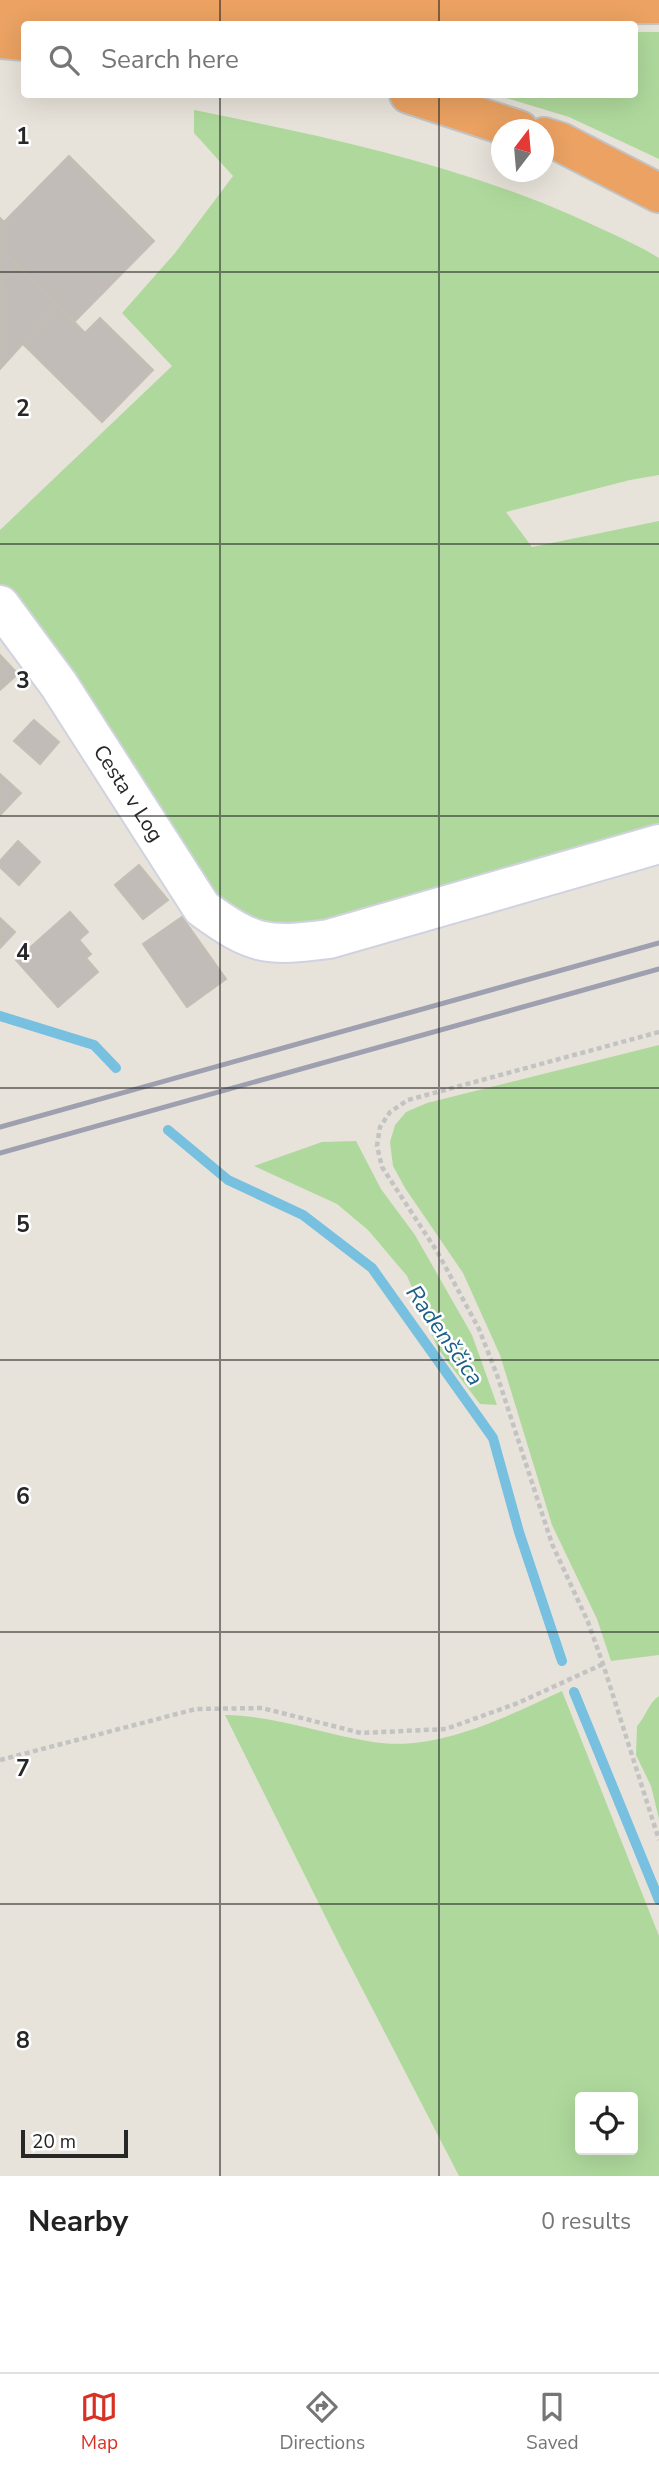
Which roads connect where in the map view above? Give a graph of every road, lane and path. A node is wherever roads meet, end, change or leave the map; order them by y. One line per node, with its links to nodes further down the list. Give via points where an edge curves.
1 (659, 4): 2 (highway)
2 (0, 8)
3 (0, 39): 4 (highway)
4 (21, 41)
5 (421, 98): 6 (highway)
6 (491, 121)
7 (554, 140): 8 (highway)
8 (659, 193)
9 (0, 605): 10 (street, Cesta v Log, via 59,685 202,908 230,929 259,941 283,945 329,939)
10 (659, 844)
11 (659, 1032): 12 (path, via 408,1100 390,1112 380,1127 377,1146 382,1167 438,1253 479,1329 498,1374 552,1544)
12 (603, 1664): 13 (path, via 518,1703 446,1729 360,1733 262,1708 196,1709); 14 (path)
13 (0, 1760)
14 (659, 1840)

